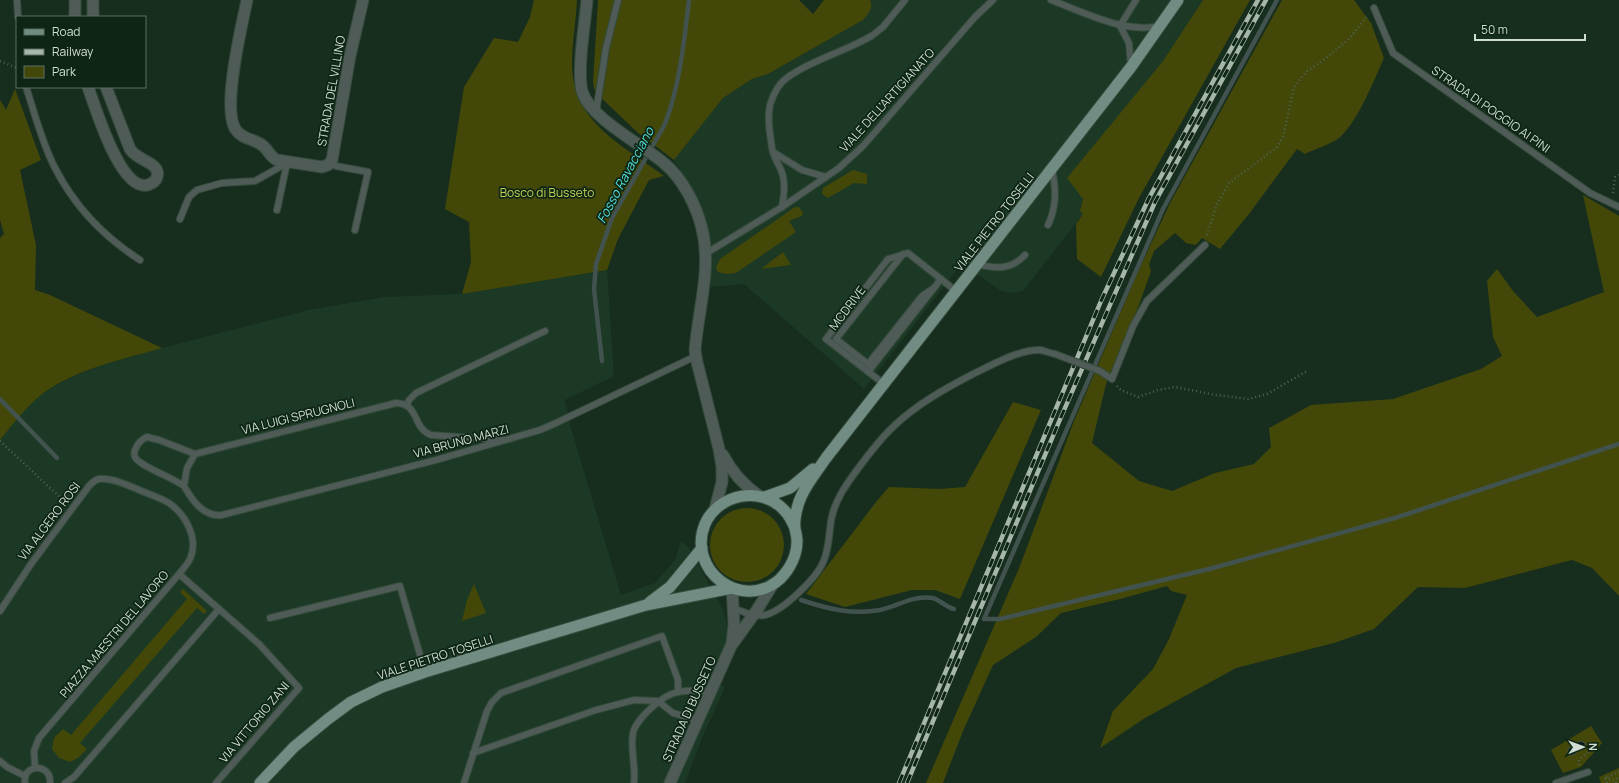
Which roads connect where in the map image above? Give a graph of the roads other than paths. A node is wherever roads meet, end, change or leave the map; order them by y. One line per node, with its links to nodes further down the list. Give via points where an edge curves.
1 (17, 0): 14 (lane)
2 (75, 0): 15 (street)
3 (93, 0): 16 (street)
4 (247, 0): 25 (street, via 230,98 232,122 238,133 264,146 274,159)
5 (363, 0): 26 (street, STRADA DEL VILLINO)
6 (587, 0): 23 (street, via 581,77 584,96)
7 (618, 0): 23 (lane, via 606,48)
8 (905, 0): 24 (lane, via 873,35 798,71 783,81 775,93 769,111)
9 (993, 0): 28 (lane, VIALE DELL'ARTIGIANATO, via 975,17 863,146)
10 (1051, 0): 17 (lane)
11 (1136, 0): 17 (lane)
12 (1178, 0): 18 (main road, VIALE PIETRO TOSELLI)
13 (1374, 8): 30 (lane, STRADA DI POGGIO AI PINI, via 1393,53 1590,193)
14 (18, 16)
15 (75, 16)
16 (93, 16)
17 (1120, 26): 18 (lane); 19 (lane, via 1129,43)
18 (1162, 26): 19 (main road, VIALE PIETRO TOSELLI)
19 (1131, 67): 27 (main road, VIALE PIETRO TOSELLI)
20 (26, 88): 39 (lane, via 45,144 64,185 94,222)
21 (88, 88): 22 (street, via 115,159 138,184 154,182 157,169 136,157 130,149)
22 (106, 88)
23 (596, 112): 37 (street, via 662,161 676,177 694,207 702,230)
24 (772, 151): 28 (lane, via 802,170); 29 (lane, via 783,176)
25 (287, 162): 26 (street); 31 (lane); 32 (lane, via 255,181 222,183 197,190 189,197)
26 (326, 165): 34 (lane, via 368,172)
27 (1052, 169): 33 (lane, via 1056,198); 40 (main road, VIALE PIETRO TOSELLI)
28 (826, 177): 29 (lane, VIALE DELL'ARTIGIANATO)
29 (782, 206): 37 (lane, VIALE DELL'ARTIGIANATO)
30 (1619, 207)
31 (277, 210)
32 (180, 219)
33 (1048, 225)
34 (355, 230)
35 (1205, 245): 65 (lane, bridge, via 1147,301 1133,326 1112,379 1100,371 1055,354 1040,350 1028,351 1000,361 938,394 909,413 866,458 840,496 832,515 826,555 820,568 785,605 770,613)
36 (906, 253): 41 (lane); 42 (lane, MCDRIVE, via 836,339 868,364 922,296); 46 (lane, via 888,259 826,339)
37 (705, 254): 45 (street)
38 (1025, 255): 40 (lane, via 1006,267 994,268)
39 (140, 260)
40 (978, 264): 43 (main road, VIALE PIETRO TOSELLI)
41 (941, 279): 42 (lane); 43 (lane)
42 (934, 288): 46 (lane)
43 (956, 291): 47 (main road, VIALE PIETRO TOSELLI)
44 (545, 331): 48 (lane, via 416,394)
45 (696, 356): 49 (lane, VIA BRUNO MARZI, via 556,423); 50 (street)
46 (868, 372): 47 (lane)
47 (884, 384): 52 (main road, VIALE PIETRO TOSELLI)
48 (407, 405): 49 (lane, via 412,409 422,429 431,435); 51 (lane, VIA LUIGI SPRUGNOLI, via 390,404)
49 (507, 440): 53 (lane, VIA BRUNO MARZI, via 222,515 209,514 200,508)
50 (719, 449): 54 (street, via 736,476); 55 (street, via 722,482)
51 (195, 454): 53 (lane, via 187,468); 53 (lane, via 150,437 142,440 135,449 135,458 141,463)
52 (826, 458): 54 (main road, VIALE PIETRO TOSELLI, via 790,488); 56 (main road, VIALE PIETRO TOSELLI, via 801,495)
53 (184, 486)
54 (762, 496): 55 (main road, VIALE PIETRO TOSELLI, via 745,495 733,498); 56 (main road, VIALE PIETRO TOSELLI, via 783,509)
55 (715, 509): 57 (main road, VIALE PIETRO TOSELLI, via 705,524)
56 (795, 528): 59 (main road, VIALE PIETRO TOSELLI, via 797,540 790,568)
57 (702, 548): 60 (main road, VIALE PIETRO TOSELLI, via 713,574 721,583); 61 (main road, VIALE PIETRO TOSELLI, via 670,587)
58 (179, 574): 63 (lane, PIAZZA MAESTRI DEL LAVORO); 64 (lane, VIA ALGERO ROSI, via 190,558 192,537 181,515 170,504 125,484 98,479 92,482 27,569); 75 (lane, PIAZZA MAESTRI DEL LAVORO, via 39,738 34,751)
59 (772, 584): 60 (main road, VIALE PIETRO TOSELLI, via 746,591); 65 (street, STRADA DI BUSSETO)
60 (732, 588): 61 (main road, VIALE PIETRO TOSELLI); 62 (street, STRADA DI BUSSETO)
61 (646, 605): 68 (main road, VIALE PIETRO TOSELLI)
62 (733, 608): 65 (lane); 67 (street, STRADA DI BUSSETO)
63 (220, 609): 80 (lane, via 74,777); 81 (lane, VIA VITTORIO ZANI, via 259,644 299,688)
64 (0, 611)
65 (753, 615): 67 (street, STRADA DI BUSSETO)
66 (270, 618): 68 (lane, via 400,586)
67 (731, 646): 69 (street, STRADA DI BUSSETO)
68 (425, 672): 82 (main road, VIALE PIETRO TOSELLI, via 382,687 338,710 300,742)
69 (710, 691): 70 (lane); 72 (street, STRADA DI BUSSETO)
70 (678, 692): 71 (lane); 73 (lane, via 678,680 662,636 501,693 486,711)
71 (658, 701): 72 (lane, via 673,713); 73 (lane, via 624,702); 84 (lane, via 636,725 633,734)
72 (697, 720): 85 (street, STRADA DI BUSSETO)
73 (473, 753): 83 (lane)
74 (0, 761): 77 (lane)
75 (35, 767): 77 (lane); 79 (lane, via 47,771)
76 (1588, 772): 86 (lane)
77 (25, 776): 78 (lane)
78 (25, 783)
79 (50, 783)
80 (65, 783)
81 (216, 783)
82 (260, 783)
83 (464, 783)
84 (633, 783)
85 (670, 783)
86 (1556, 783)

